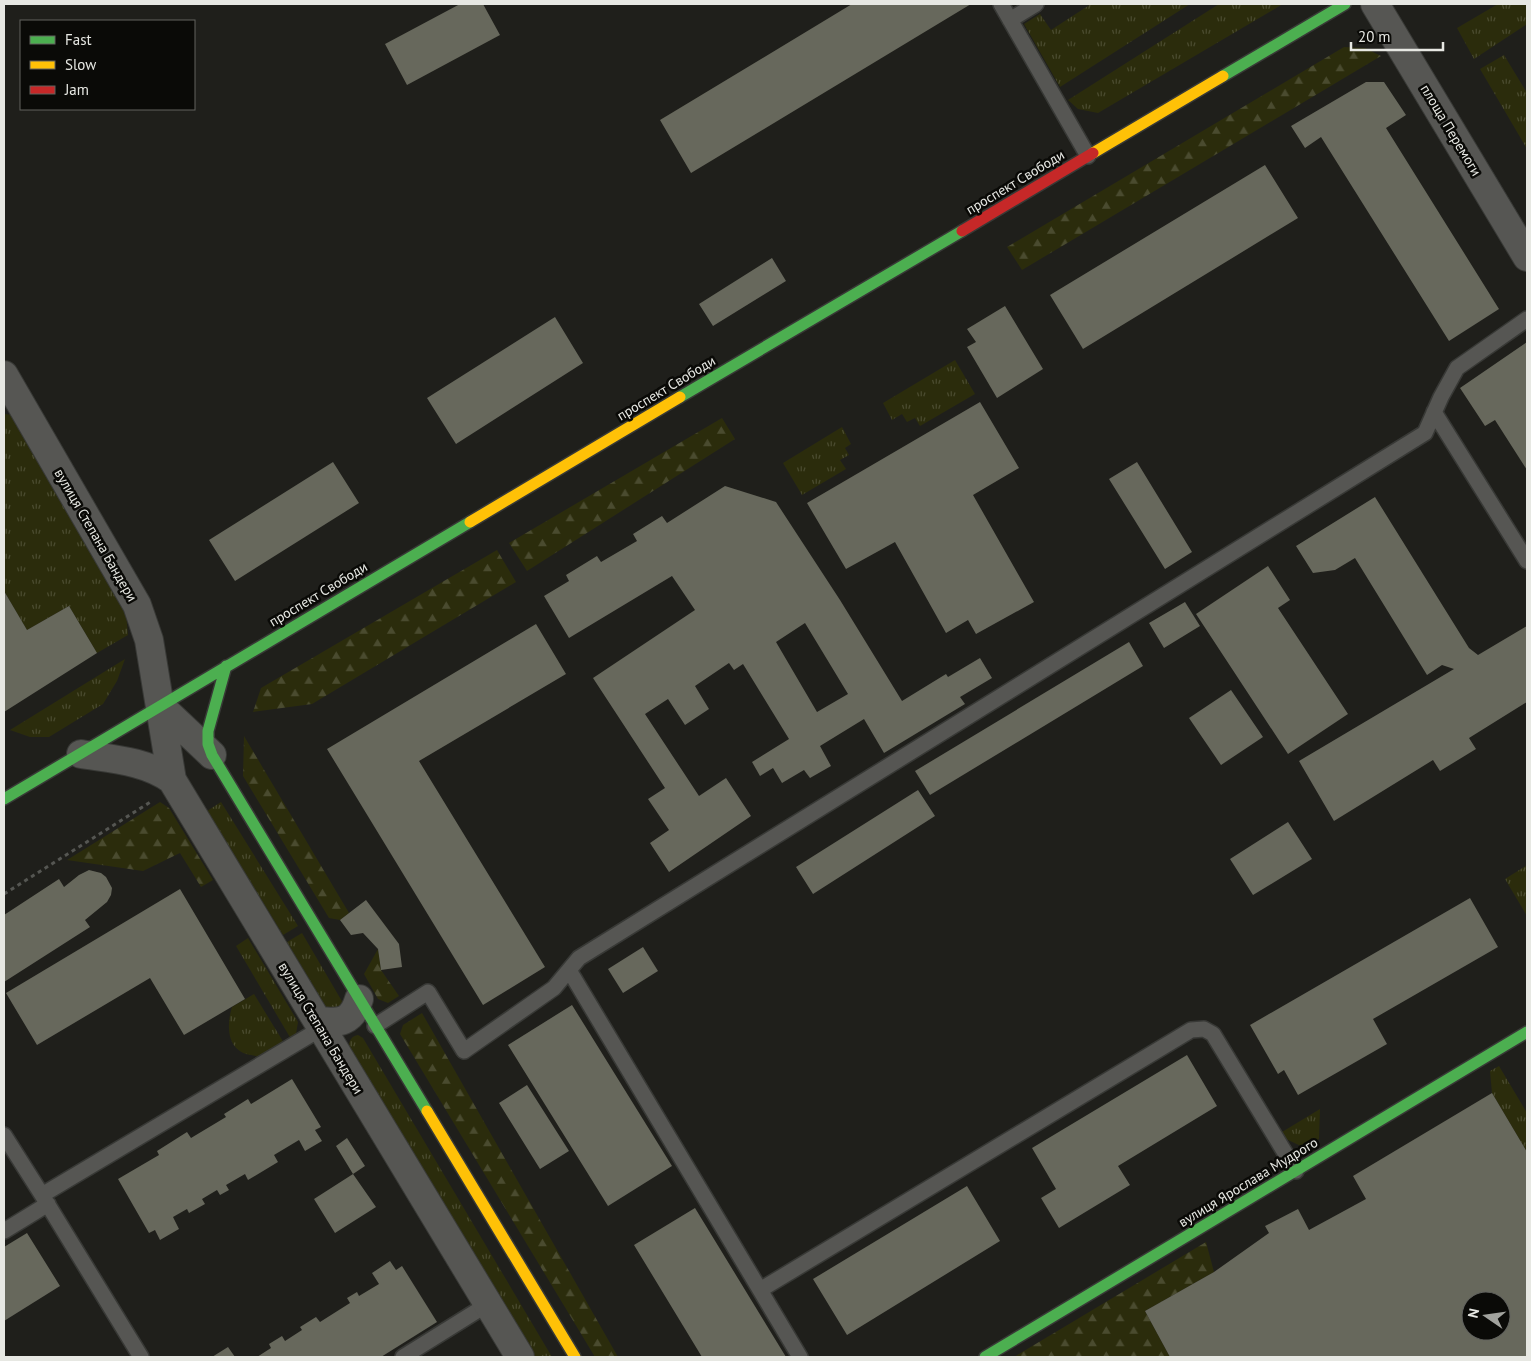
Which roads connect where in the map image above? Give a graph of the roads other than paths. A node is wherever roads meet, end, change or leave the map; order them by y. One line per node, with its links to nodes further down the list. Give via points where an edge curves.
1 (1000, 4): 5 (lane)
2 (1036, 4): 5 (lane)
3 (1345, 4): 6 (street, проспект Свободи)
4 (1375, 4): 7 (street, площа Перемоги)
5 (1010, 20): 6 (lane)
6 (1088, 156): 12 (street, проспект Свободи)
7 (1527, 257)
8 (1527, 319): 10 (lane, via 1457,368)
9 (7, 387): 13 (street, вулиця Степана Бандери, via 137,605 149,640)
10 (1434, 412): 11 (lane); 18 (lane, via 1425,433 579,958)
11 (1527, 561)
12 (226, 666): 13 (street, проспект Свободи); 15 (street, via 208,731)
13 (160, 706): 14 (street, проспект Свободи); 15 (street); 16 (street, вулиця Степана Бандери)
14 (81, 754): 16 (street, вулиця Степана Бандери, via 145,765 163,774); 17 (street, проспект Свободи)
15 (212, 755): 19 (street)
16 (164, 790): 20 (street, вулиця Степана Бандери)
17 (4, 799)
18 (569, 970): 21 (lane, via 554,988 464,1051 428,992); 28 (lane)
19 (359, 999): 20 (street, via 352,1015 344,1021); 21 (street)
20 (319, 1024): 23 (street, вулиця Степана Бандери); 26 (lane)
21 (376, 1027): 23 (street, via 357,1026 349,1030 343,1034); 33 (street)
22 (1527, 1032): 25 (street, вулиця Ярослава Мудрого)
23 (335, 1051): 29 (street, вулиця Степана Бандери)
24 (4, 1135): 26 (lane)
25 (1296, 1171): 28 (lane, via 1213,1034 1204,1029 1191,1030); 35 (street, вулиця Ярослава Мудрого)
26 (45, 1200): 27 (lane); 30 (lane)
27 (4, 1231)
28 (760, 1290): 34 (lane)
29 (488, 1304): 31 (lane); 32 (street, вулиця Степана Бандери)
30 (141, 1357)
31 (403, 1357)
32 (520, 1357)
33 (575, 1357)
34 (800, 1357)
35 (985, 1357)

